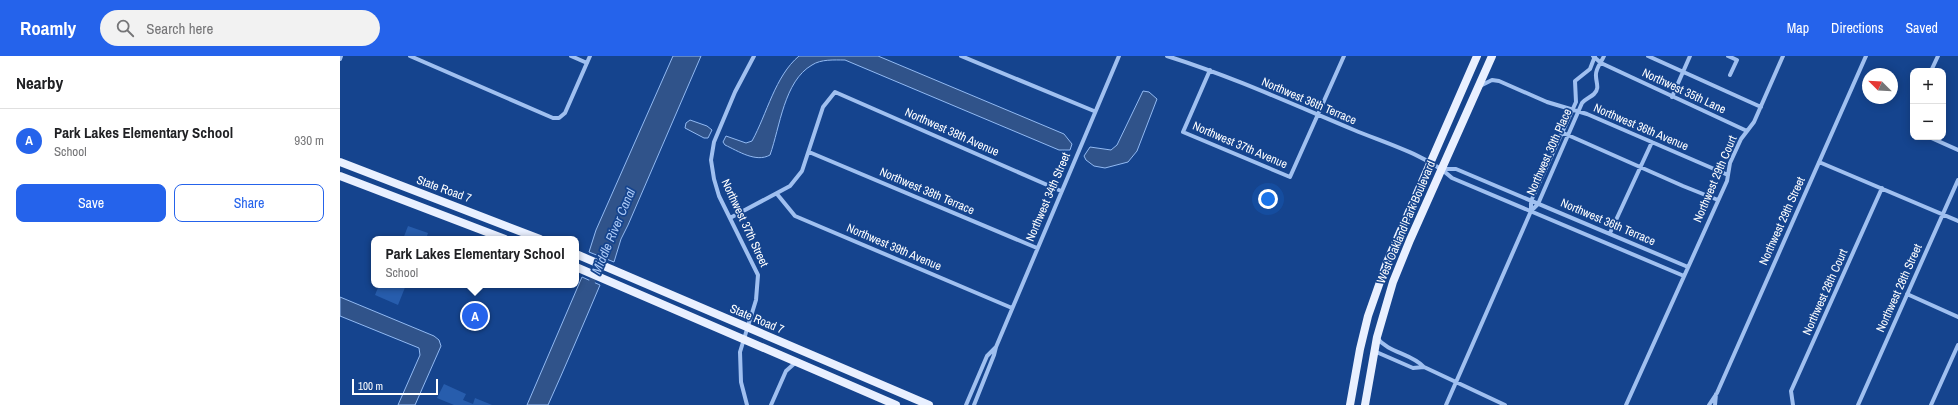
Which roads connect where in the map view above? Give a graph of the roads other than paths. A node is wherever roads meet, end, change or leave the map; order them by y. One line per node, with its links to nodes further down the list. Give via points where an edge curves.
1 (341, 56): 21 (street)
2 (410, 56): 20 (street)
3 (571, 56): 22 (street)
4 (590, 56): 22 (street)
5 (754, 56): 60 (street, Northwest 37th Street, via 735,92 714,142 711,160 717,190)
6 (961, 56): 32 (street)
7 (1119, 56): 32 (street, Northwest 34th Street)
8 (1167, 56): 25 (street, Northwest 36th Terrace)
9 (1344, 56): 34 (street)
10 (1477, 56): 44 (main road, West Oakland Park Boulevard)
11 (1492, 56): 28 (main road, West Oakland Park Boulevard)
12 (1594, 56): 23 (street, Northwest 35th Lane); 31 (street, Northwest 30th Place, via 1590,69 1575,81 1577,97)
13 (1604, 56): 23 (street, Northwest 30th Place)
14 (1648, 56): 26 (street)
15 (1690, 56): 26 (street)
16 (1728, 56): 27 (street, via 1737,60)
17 (1783, 56): 30 (street, Northwest 29th Court)
18 (1866, 56): 43 (street, Northwest 29th Street)
19 (1938, 56): 24 (street)
20 (418, 58): 22 (street, via 552,118 560,118 565,113)
21 (340, 59)
22 (587, 63)
23 (1601, 63): 29 (street, Northwest 35th Lane); 33 (street, Northwest 30th Place, via 1596,71 1596,90 1582,103)
24 (1932, 68)
25 (1210, 70): 34 (street, Northwest 36th Terrace); 34 (street, Northwest 37th Avenue, via 1183,132 1290,177)
26 (1683, 72): 29 (street); 30 (street)
27 (1730, 75)
28 (1478, 87): 31 (street, Northwest 36th Avenue, via 1492,80 1499,81); 46 (main road, West Oakland Park Boulevard)
29 (1672, 96): 35 (street, Northwest 35th Lane)
30 (1761, 107): 35 (street, Northwest 29th Court)
31 (1571, 110): 33 (street, Northwest 36th Avenue); 36 (street, Northwest 30th Place)
32 (1094, 111): 51 (street, Northwest 34th Street)
33 (1578, 112): 37 (street, Northwest 30th Place); 39 (street, Northwest 36th Avenue)
34 (1318, 115): 44 (street, Northwest 36th Terrace)
35 (1747, 131): 47 (street, Northwest 29th Court, via 1730,163)
36 (1561, 132): 37 (street); 54 (street, Northwest 30th Place)
37 (1568, 135): 45 (street); 55 (street, Northwest 30th Place)
38 (1936, 140): 40 (street)
39 (1652, 142): 45 (street); 47 (street, Northwest 36th Avenue)
40 (1958, 150)
41 (809, 152): 51 (street, Northwest 38th Avenue, via 823,107 835,92); 52 (street, via 802,171 790,186); 65 (street, Northwest 38th Terrace)
42 (340, 162): 57 (main road, State Road 7)
43 (1819, 162): 50 (street); 83 (street, Northwest 29th Street)
44 (1430, 163): 46 (street, Northwest 36th Terrace); 74 (main road, West Oakland Park Boulevard, via 1386,262)
45 (1641, 167): 53 (street); 62 (street)
46 (1442, 169): 54 (street, Northwest 36th Terrace, via 1456,169); 56 (street, Northwest 36th Terrace, via 1452,178); 75 (main road, West Oakland Park Boulevard, via 1402,259)
47 (1728, 175): 53 (street, Northwest 29th Court)
48 (340, 176): 59 (main road, State Road 7)
49 (1958, 180): 58 (street, Northwest 28th Street)
50 (1882, 188): 58 (street); 97 (street, Northwest 28th Court, via 1791,391)
51 (1061, 191): 65 (street, Northwest 34th Street)
52 (777, 194): 60 (street); 71 (street, Northwest 39th Avenue, via 795,216)
53 (1718, 200): 67 (street, Northwest 29th Court)
54 (1531, 201): 55 (street, Northwest 36th Terrace); 56 (street, Northwest 30th Place)
55 (1538, 204): 56 (street, Northwest 30th Place); 62 (street, Northwest 36th Terrace)
56 (1531, 211): 69 (street, Northwest 36th Terrace); 82 (street)
57 (472, 212): 59 (main road, via 465,216); 64 (main road, State Road 7)
58 (1943, 215): 61 (street); 70 (street, Northwest 28th Street)
59 (449, 218): 63 (main road, State Road 7)
60 (730, 218): 73 (street, Northwest 37th Street, via 758,275 756,300)
61 (1958, 221)
62 (1610, 233): 67 (street, Northwest 36th Terrace)
63 (497, 236)
64 (532, 236)
65 (1037, 248): 71 (street, Northwest 34th Street)
66 (579, 255): 73 (main road, State Road 7)
67 (1688, 267): 69 (street)
68 (579, 269): 76 (main road, State Road 7)
69 (1684, 276): 94 (street)
70 (1907, 294): 72 (street); 98 (street, Northwest 28th Street)
71 (1012, 308): 78 (street, Northwest 34th Street)
72 (1958, 317)
73 (747, 328): 76 (street, Northwest 37th Street); 87 (main road, State Road 7)
74 (1365, 330): 79 (main road); 90 (main road, West Oakland Park Boulevard)
75 (1376, 337): 79 (main road, West Oakland Park Boulevard); 81 (street, via 1386,346 1416,359)
76 (743, 340): 80 (main road, State Road 7); 84 (street, Northwest 37th Street, via 740,372)
77 (1958, 345): 99 (street)
78 (996, 347): 88 (street, Northwest 34th Street, via 987,356); 89 (street, Northwest 34th Street)
79 (1374, 350): 81 (street, via 1413,368); 91 (main road, West Oakland Park Boulevard)
80 (796, 363): 85 (street, via 786,371); 86 (main road, State Road 7)
81 (1424, 367): 82 (street)
82 (1456, 382): 92 (street); 93 (street)
83 (1716, 394): 95 (street, Northwest 29th Street); 96 (street, Northwest 29th Street)
84 (747, 405)
85 (771, 405)
86 (896, 405)
87 (928, 405)
88 (966, 405)
89 (974, 405)
90 (1350, 405)
91 (1365, 405)
92 (1446, 405)
93 (1505, 405)
94 (1626, 405)
95 (1709, 405)
96 (1715, 405)
97 (1792, 405)
98 (1858, 405)
99 (1931, 405)

